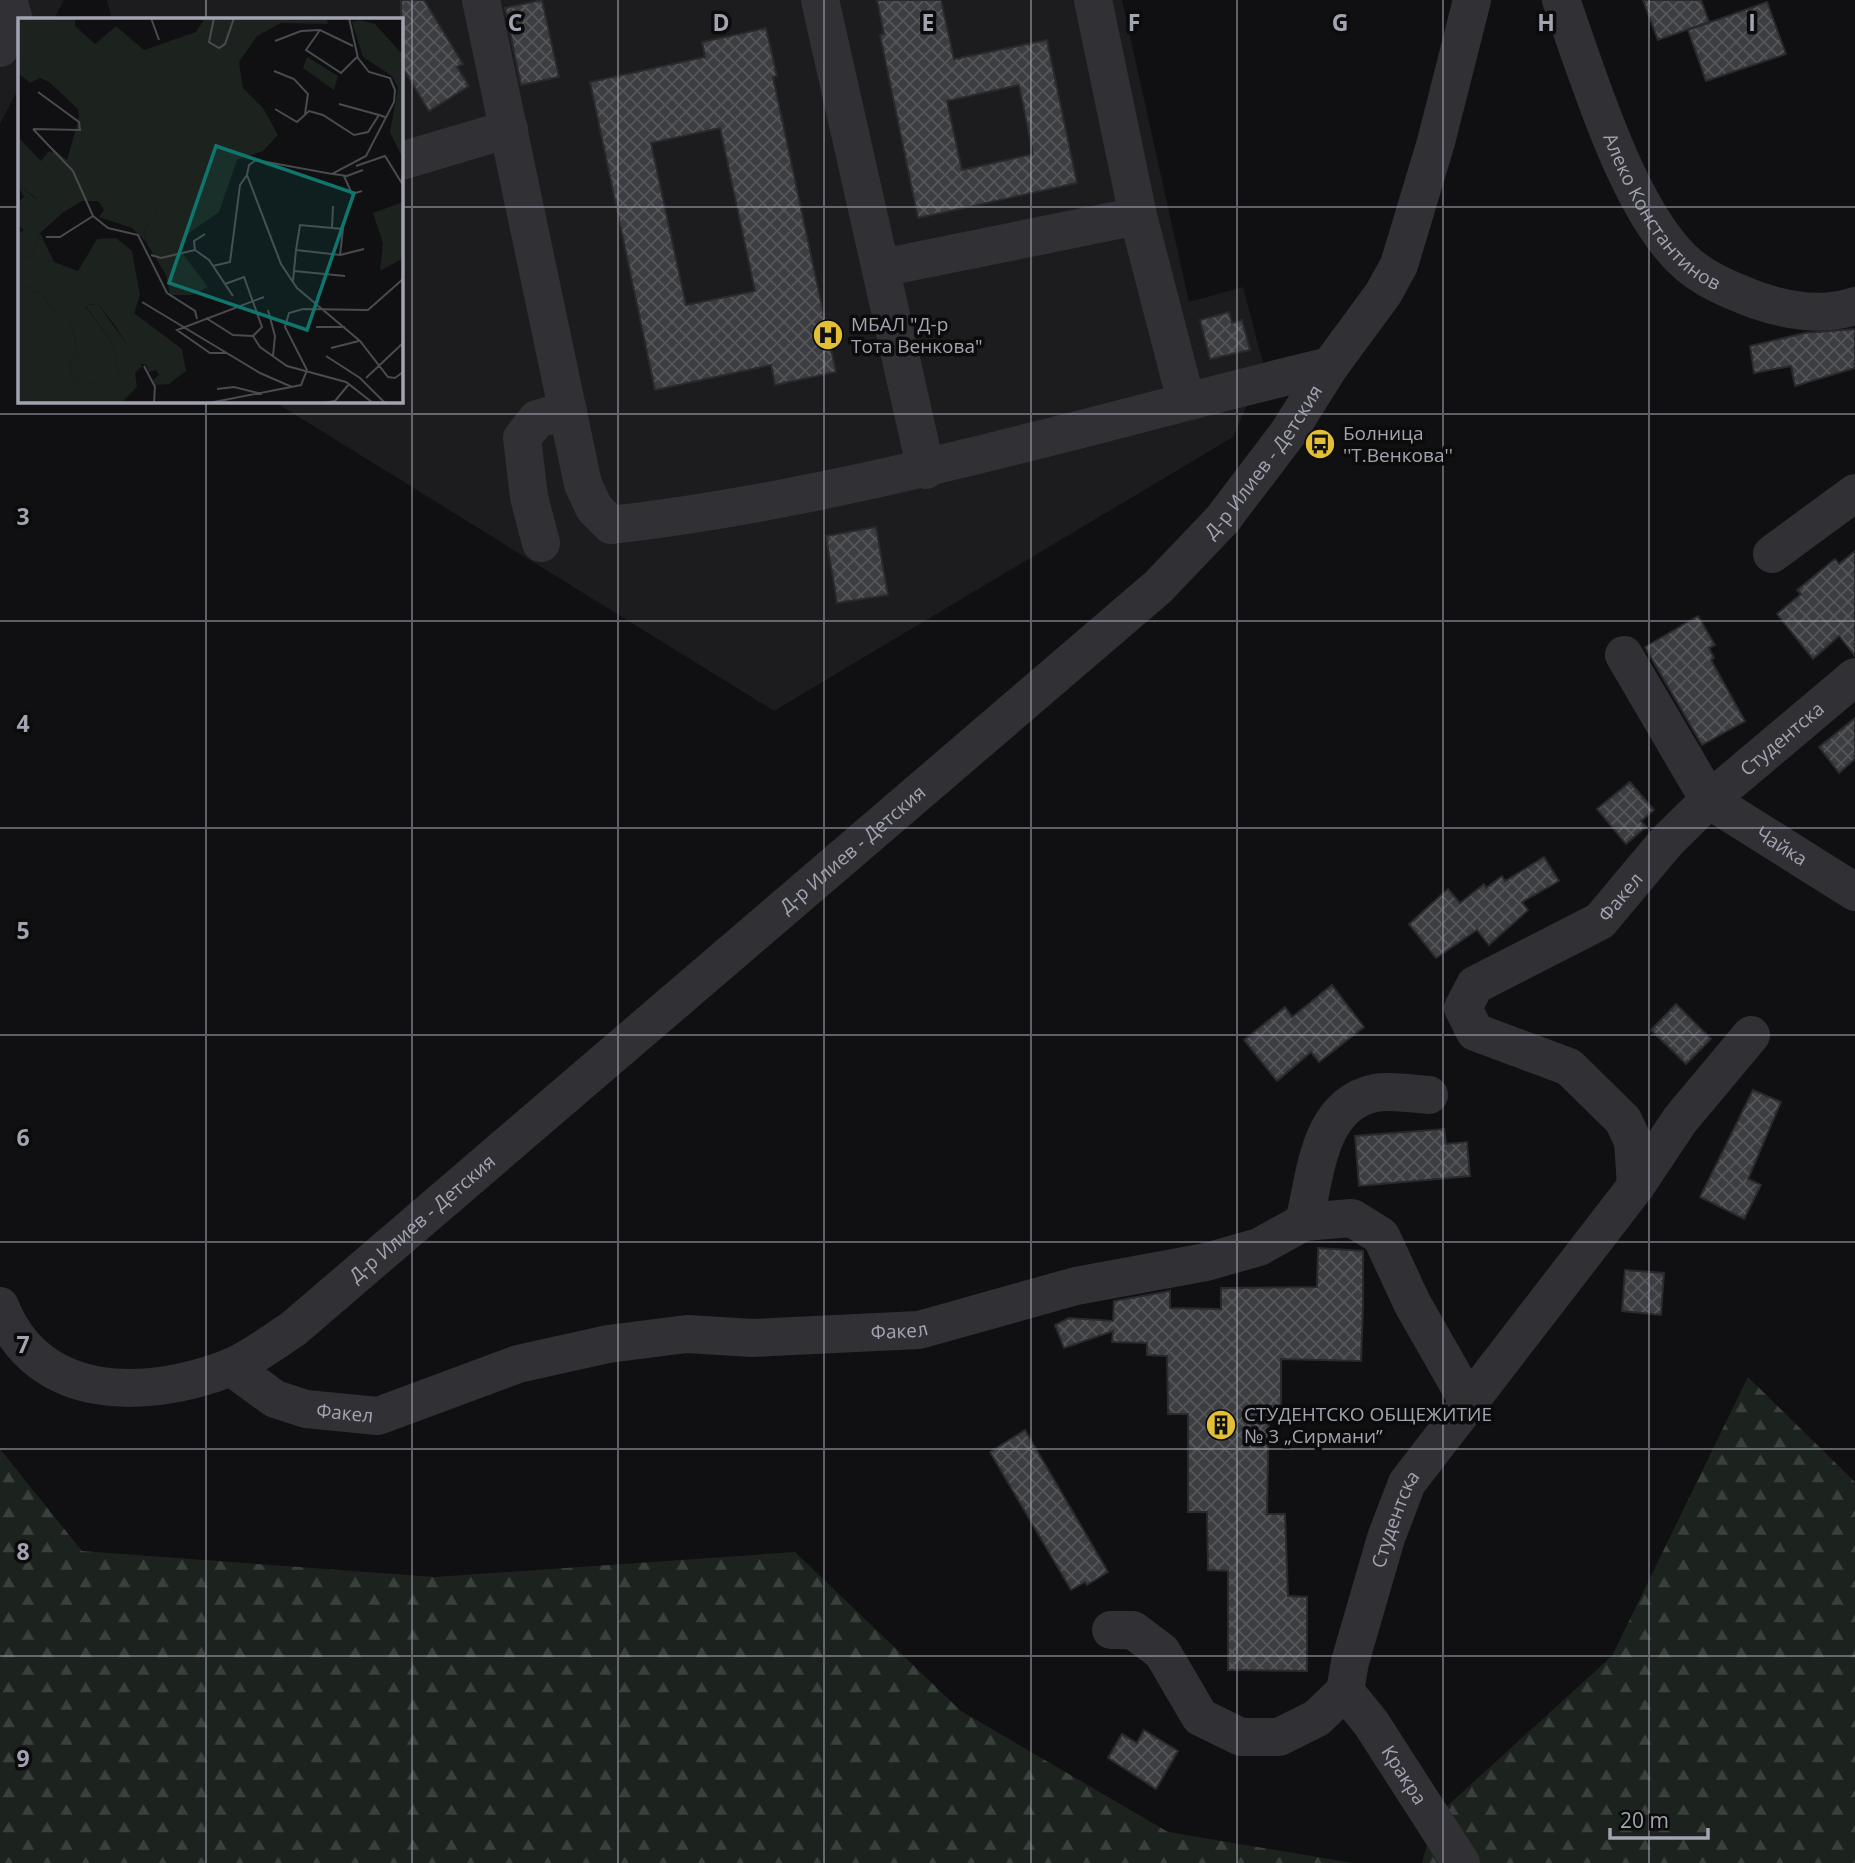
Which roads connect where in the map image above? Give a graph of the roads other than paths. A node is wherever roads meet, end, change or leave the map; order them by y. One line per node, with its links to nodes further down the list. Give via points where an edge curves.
1 (8, 0): 7 (street, via 15,23)
2 (481, 0): 8 (street)
3 (821, 0): 11 (street)
4 (1093, 0): 10 (street)
5 (1472, 0): 13 (street, Д-р Илиев - Детския, via 1399,265)
6 (1561, 0): 12 (street, Алеко Константинов, via 1610,133 1641,200 1682,260 1723,288 1774,306 1809,313)
7 (0, 48)
8 (509, 129): 9 (street); 15 (street)
9 (402, 161)
10 (1138, 216): 11 (street); 14 (street)
11 (881, 268): 16 (street)
12 (1855, 306)
13 (1330, 366): 14 (street); 29 (street, Д-р Илиев - Детския, via 1288,433 1222,520 1158,587 437,1208 293,1329)
14 (1186, 401): 16 (street)
15 (568, 410): 16 (street, via 583,484 594,508 611,525); 18 (street, via 537,419 522,438 529,497)
16 (926, 470)
17 (1855, 494): 19 (street)
18 (541, 543)
19 (1772, 554)
20 (1624, 655): 22 (street)
21 (1855, 677): 22 (street, Студентска)
22 (1709, 800): 23 (street, Чайка); 26 (street, Факел, via 1667,841 1600,921 1475,985 1463,1008 1475,1032 1569,1067 1623,1120 1633,1141)
23 (1855, 892)
24 (1752, 1035): 26 (street, Студентска, via 1679,1120)
25 (1429, 1095): 27 (street, via 1376,1093 1343,1107 1328,1128)
26 (1636, 1186): 30 (street, Студентска)
27 (1304, 1222): 29 (street, Факел, via 1259,1247 1206,1262 1076,1286 919,1330 754,1338 687,1334 608,1344 518,1364 377,1416 286,1403); 30 (street, Факел, via 1352,1218 1381,1236 1412,1303)
28 (0, 1307): 29 (street, Д-р Илиев - Детския, via 36,1361 90,1385 118,1389 159,1385)
29 (231, 1367)
30 (1469, 1403): 32 (street, Студентска, via 1407,1483 1386,1538)
31 (1111, 1630): 32 (street, via 1133,1630 1162,1651 1200,1717 1241,1737 1279,1737 1317,1718)
32 (1345, 1691): 33 (street, Кракра, via 1371,1723)
33 (1461, 1863)

